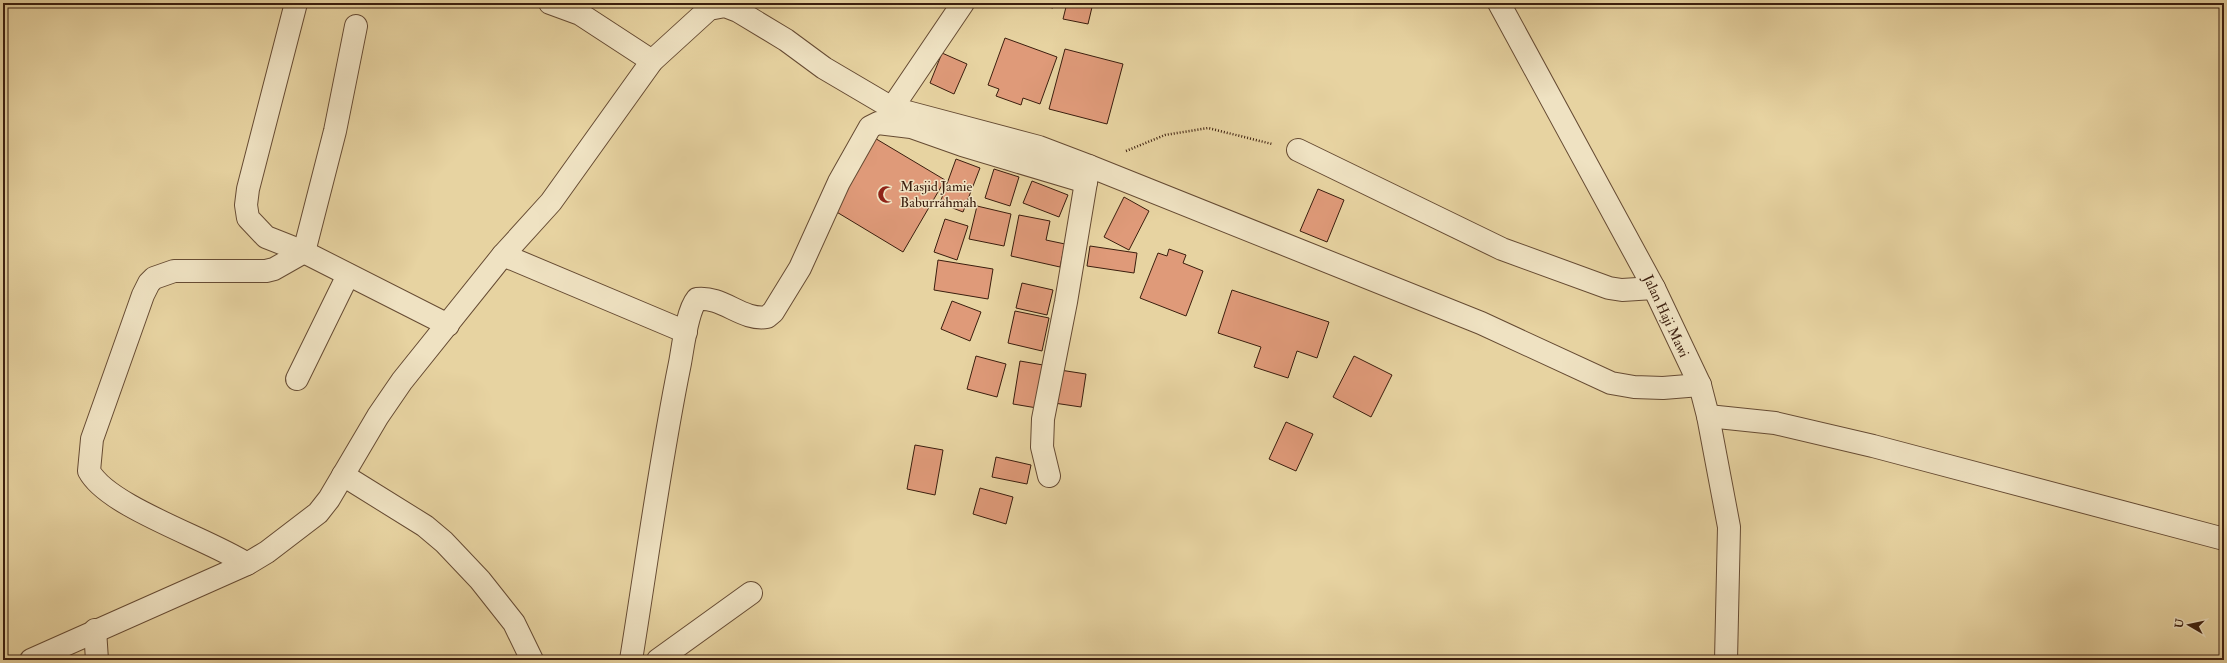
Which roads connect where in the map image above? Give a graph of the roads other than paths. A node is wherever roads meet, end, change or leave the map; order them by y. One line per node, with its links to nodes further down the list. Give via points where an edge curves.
1 (296, 3): 10 (street, via 246,205 248,218 266,237)
2 (550, 3): 6 (street, via 580,14)
3 (963, 3): 7 (street)
4 (1500, 3): 13 (street, Jalan Haji Mawi)
5 (356, 26): 10 (street, via 332,145)
6 (652, 61): 7 (street, via 710,9 725,6 780,36 824,68); 11 (street, via 551,202)
7 (892, 108): 9 (street, via 1039,147)
8 (1298, 150): 13 (street, via 1502,249 1609,288)
9 (1087, 174): 15 (street, via 962,145 911,127 878,123 870,128 839,182 800,268 773,312 767,317 754,318 707,298 697,299); 17 (street, via 1481,323 1611,383 1663,388); 20 (street, via 1042,427 1042,447)
10 (304, 252): 12 (street); 22 (street, via 266,271 174,270 154,278 143,295 92,439 89,471 102,486 121,501 230,553)
11 (503, 255): 14 (street); 15 (street)
12 (348, 275): 14 (street); 16 (street)
13 (1654, 288): 17 (street, Jalan Haji Mawi)
14 (448, 325): 19 (street, via 402,381)
15 (686, 332): 28 (street)
16 (297, 379)
17 (1700, 385): 18 (street, Jalan Haji Mawi)
18 (1708, 416): 21 (street, via 1783,425 1873,446); 30 (street, Jalan Haji Mawi, via 1729,527)
19 (343, 475): 22 (street, via 318,513); 27 (street, via 425,526 444,542 480,580 514,623)
20 (1049, 476)
21 (2224, 539)
22 (247, 564): 24 (street)
23 (751, 594): 29 (street)
24 (95, 630): 25 (street); 26 (street)
25 (31, 660)
26 (97, 660)
27 (532, 660)
28 (631, 660)
29 (658, 660)
30 (1726, 660)

